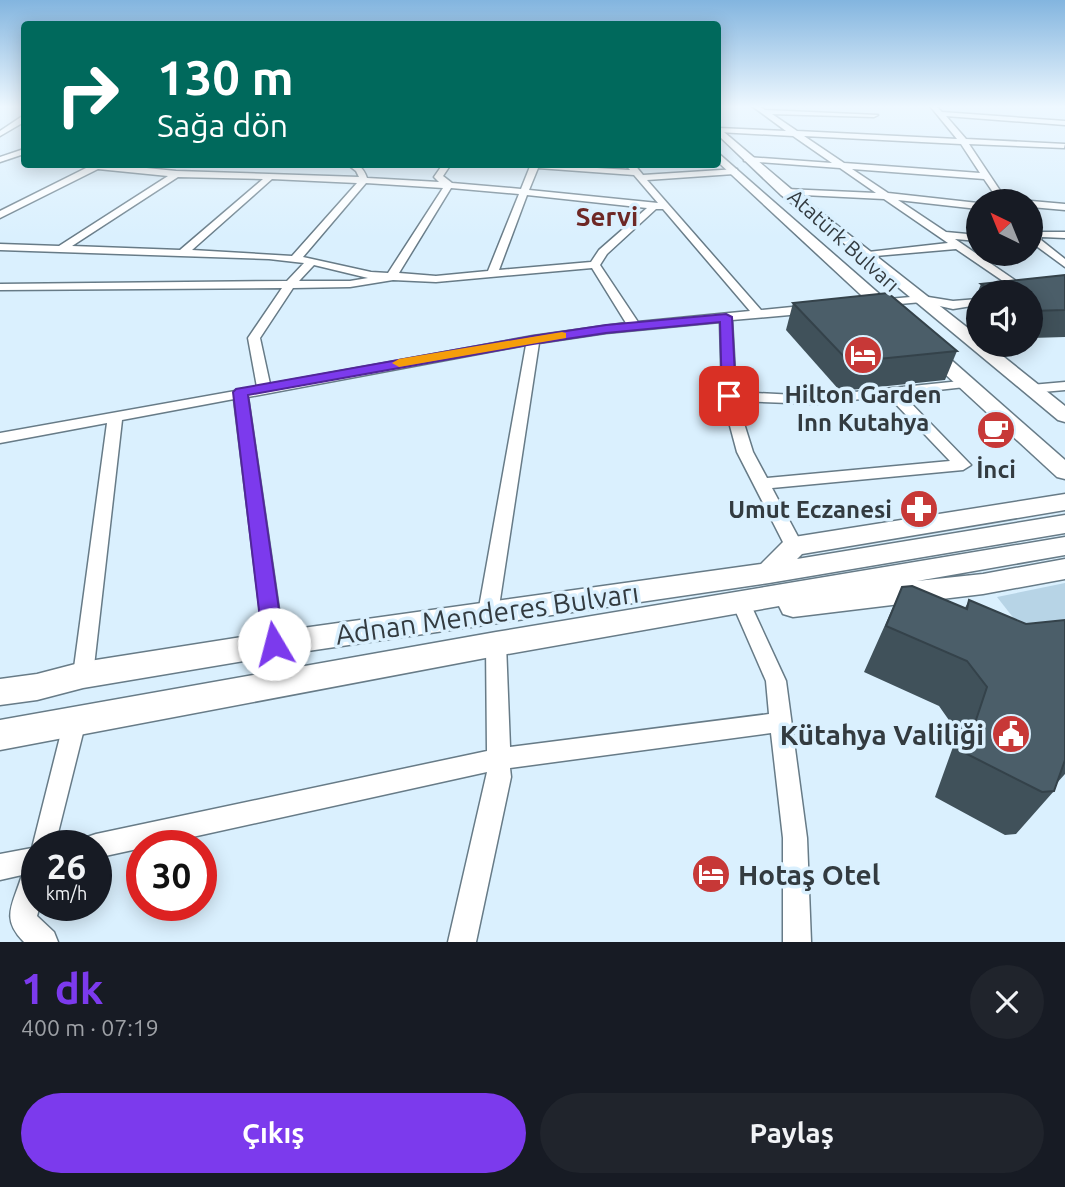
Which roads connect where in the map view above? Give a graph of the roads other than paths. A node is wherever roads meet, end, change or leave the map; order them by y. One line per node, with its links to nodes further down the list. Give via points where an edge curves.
1 (731, 150): 7 (main road, Atatürk Bulvarı)
2 (821, 150): 8 (street)
3 (968, 150): 21 (street)
4 (21, 154): 6 (street)
5 (721, 157): 7 (main road, Atatürk Bulvarı)
6 (0, 159)
7 (741, 165): 8 (street); 9 (street); 27 (main road, Atatürk Bulvarı); 55 (main road, Atatürk Bulvarı)
8 (844, 165): 21 (street); 28 (street)
9 (721, 166)
10 (94, 168): 34 (street)
11 (118, 168): 19 (street)
12 (237, 168): 20 (street)
13 (357, 168): 23 (street)
14 (444, 168): 24 (street, via 438,177)
15 (534, 168): 26 (street)
16 (578, 168): 18 (street)
17 (696, 168): 18 (street)
18 (635, 172): 32 (street)
19 (177, 174): 20 (street); 42 (street)
20 (228, 175): 22 (street)
21 (984, 176): 25 (street)
22 (269, 178): 23 (street); 43 (street)
23 (365, 180): 24 (street); 45 (street)
24 (449, 186): 26 (street); 50 (street)
25 (994, 189)
26 (525, 192): 31 (street); 49 (street)
27 (786, 192): 28 (street); 44 (main road, Atatürk Bulvarı)
28 (888, 196): 29 (street); 36 (street)
29 (966, 205)
30 (1043, 205): 33 (street)
31 (653, 207): 32 (street); 48 (street, via 603,252)
32 (667, 207): 58 (street)
33 (1065, 207)
34 (0, 215)
35 (1043, 234): 37 (street)
36 (945, 235): 38 (street); 39 (street)
37 (1065, 235)
38 (966, 237)
39 (960, 245): 44 (street); 51 (street)
40 (0, 247): 42 (street)
41 (1043, 248): 47 (street)
42 (61, 249): 43 (street)
43 (183, 253): 45 (street)
44 (868, 255): 54 (main road, Atatürk Bulvarı)
45 (295, 259): 46 (street)
46 (312, 261): 50 (street); 52 (street)
47 (1065, 264)
48 (595, 265): 49 (street); 60 (street)
49 (492, 274): 50 (street, via 436,279)
50 (391, 276): 52 (street, via 351,284)
51 (1009, 280)
52 (291, 283): 53 (street); 64 (street, via 254,338)
53 (0, 287)
54 (922, 299): 55 (street); 56 (street); 65 (main road, Atatürk Bulvarı)
55 (872, 303): 62 (main road, Atatürk Bulvarı)
56 (966, 303)
57 (824, 308): 58 (street)
58 (758, 314): 59 (street)
59 (726, 317): 60 (street); 68 (street)
60 (634, 326): 61 (street)
61 (533, 340): 64 (street); 81 (street)
62 (965, 383): 67 (street); 72 (main road, Atatürk Bulvarı)
63 (1065, 386): 65 (street)
64 (264, 388): 66 (street)
65 (1031, 389): 69 (main road, Atatürk Bulvarı)
66 (240, 392): 70 (street); 82 (street)
67 (892, 392): 68 (street, via 816,400); 73 (street, via 963,465)
68 (729, 396): 73 (street, via 745,452)
69 (1065, 416)
70 (115, 418): 71 (street); 84 (street)
71 (0, 438)
72 (1065, 472)
73 (763, 484): 76 (street)
74 (1065, 502): 76 (main road)
75 (1065, 524): 79 (main road, Adnan Menderes Bulvarı)
76 (794, 546): 79 (main road)
77 (1065, 546): 80 (main road)
78 (1065, 569): 80 (main road, via 801,606)
79 (769, 573): 81 (main road, Adnan Menderes Bulvarı)
80 (741, 603): 83 (main road, Adnan Menderes Bulvarı); 87 (street, via 776,681)
81 (488, 613): 82 (main road, Adnan Menderes Bulvarı)
82 (274, 644): 84 (main road, Adnan Menderes Bulvarı)
83 (496, 644): 86 (main road, Adnan Menderes Bulvarı); 89 (street)
84 (83, 675): 85 (main road, Adnan Menderes Bulvarı)
85 (0, 692)
86 (75, 721): 88 (main road, Adnan Menderes Bulvarı); 90 (street)
87 (781, 722): 89 (street); 97 (street, via 795,838)
88 (0, 735)
89 (498, 759): 91 (street); 96 (street, via 499,776)
90 (47, 830)
91 (112, 843)
92 (21, 862): 93 (street)
93 (0, 867)
94 (22, 921): 95 (street)
95 (44, 942)
96 (462, 942)
97 (797, 942)

